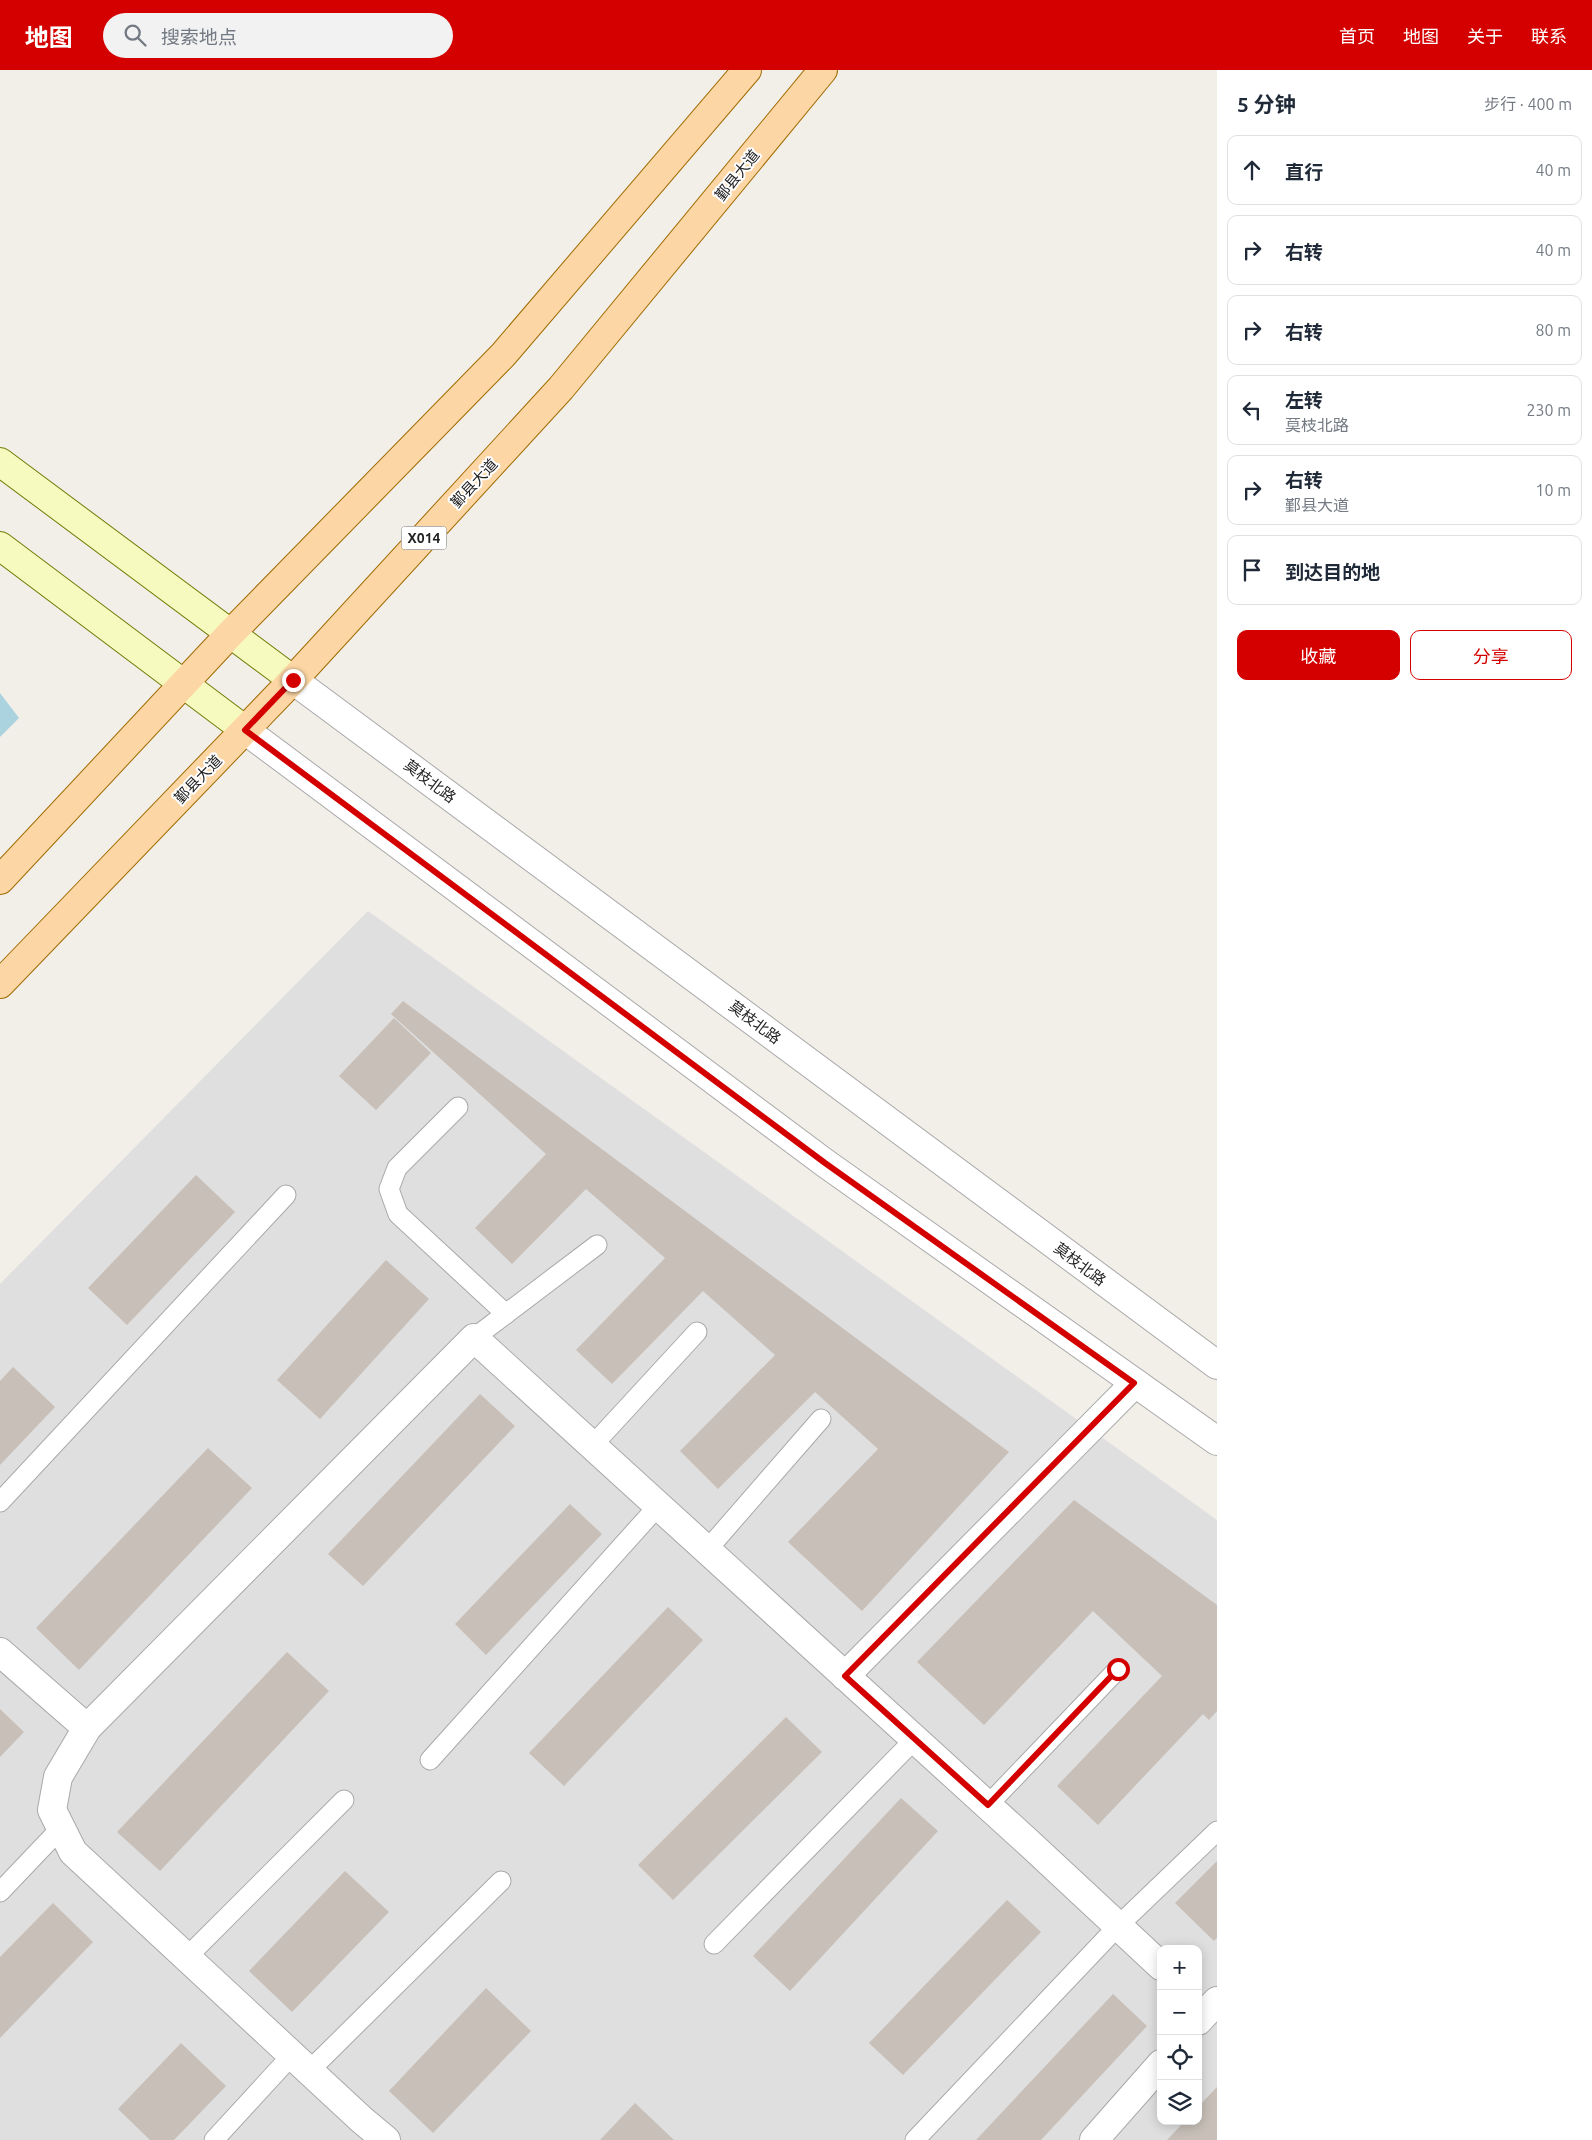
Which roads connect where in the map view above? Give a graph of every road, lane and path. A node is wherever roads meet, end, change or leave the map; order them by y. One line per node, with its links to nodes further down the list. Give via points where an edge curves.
1 (747, 70): 5 (main road, via 503,355)
2 (823, 70): 6 (main road, 鄞县大道 / X014, via 561,388)
3 (0, 462): 5 (main road)
4 (0, 546): 7 (main road)
5 (230, 634): 6 (main road); 7 (main road)
6 (293, 680): 8 (main road, 鄞县大道 / X014); 17 (street, 莫枝北路)
7 (183, 684): 8 (main road); 9 (main road)
8 (245, 730): 10 (main road, 鄞县大道 / X014); 18 (street, via 825,1163)
9 (0, 880)
10 (0, 984)
11 (458, 1107): 14 (lane, via 397,1168 389,1189 398,1214)
12 (286, 1195): 22 (lane)
13 (597, 1244): 14 (lane)
14 (506, 1314): 16 (lane)
15 (697, 1332): 21 (lane)
16 (474, 1338): 21 (street); 28 (street)
17 (1217, 1365)
18 (1134, 1383): 20 (street); 27 (street)
19 (821, 1418): 24 (lane)
20 (1217, 1441)
21 (592, 1446): 23 (street)
22 (0, 1502)
23 (658, 1506): 24 (street); 30 (lane)
24 (707, 1550): 27 (street)
25 (0, 1652): 28 (street)
26 (1118, 1669): 32 (lane)
27 (845, 1676): 29 (street)
28 (87, 1728): 33 (street, via 58,1777 52,1810)
29 (914, 1739): 32 (street); 38 (lane)
30 (430, 1760)
31 (344, 1800): 39 (lane)
32 (988, 1805): 37 (street)
33 (60, 1829): 36 (lane); 39 (street, via 73,1852)
34 (1217, 1831): 37 (lane)
35 (501, 1881): 41 (lane)
36 (0, 1892)
37 (1118, 1926): 40 (street); 45 (lane)
38 (714, 1944)
39 (186, 1958): 41 (street)
40 (1157, 1962)
41 (300, 2063): 43 (lane); 44 (street)
42 (1157, 2069): 46 (street)
43 (214, 2140)
44 (386, 2140)
45 (914, 2140)
46 (1094, 2140)

